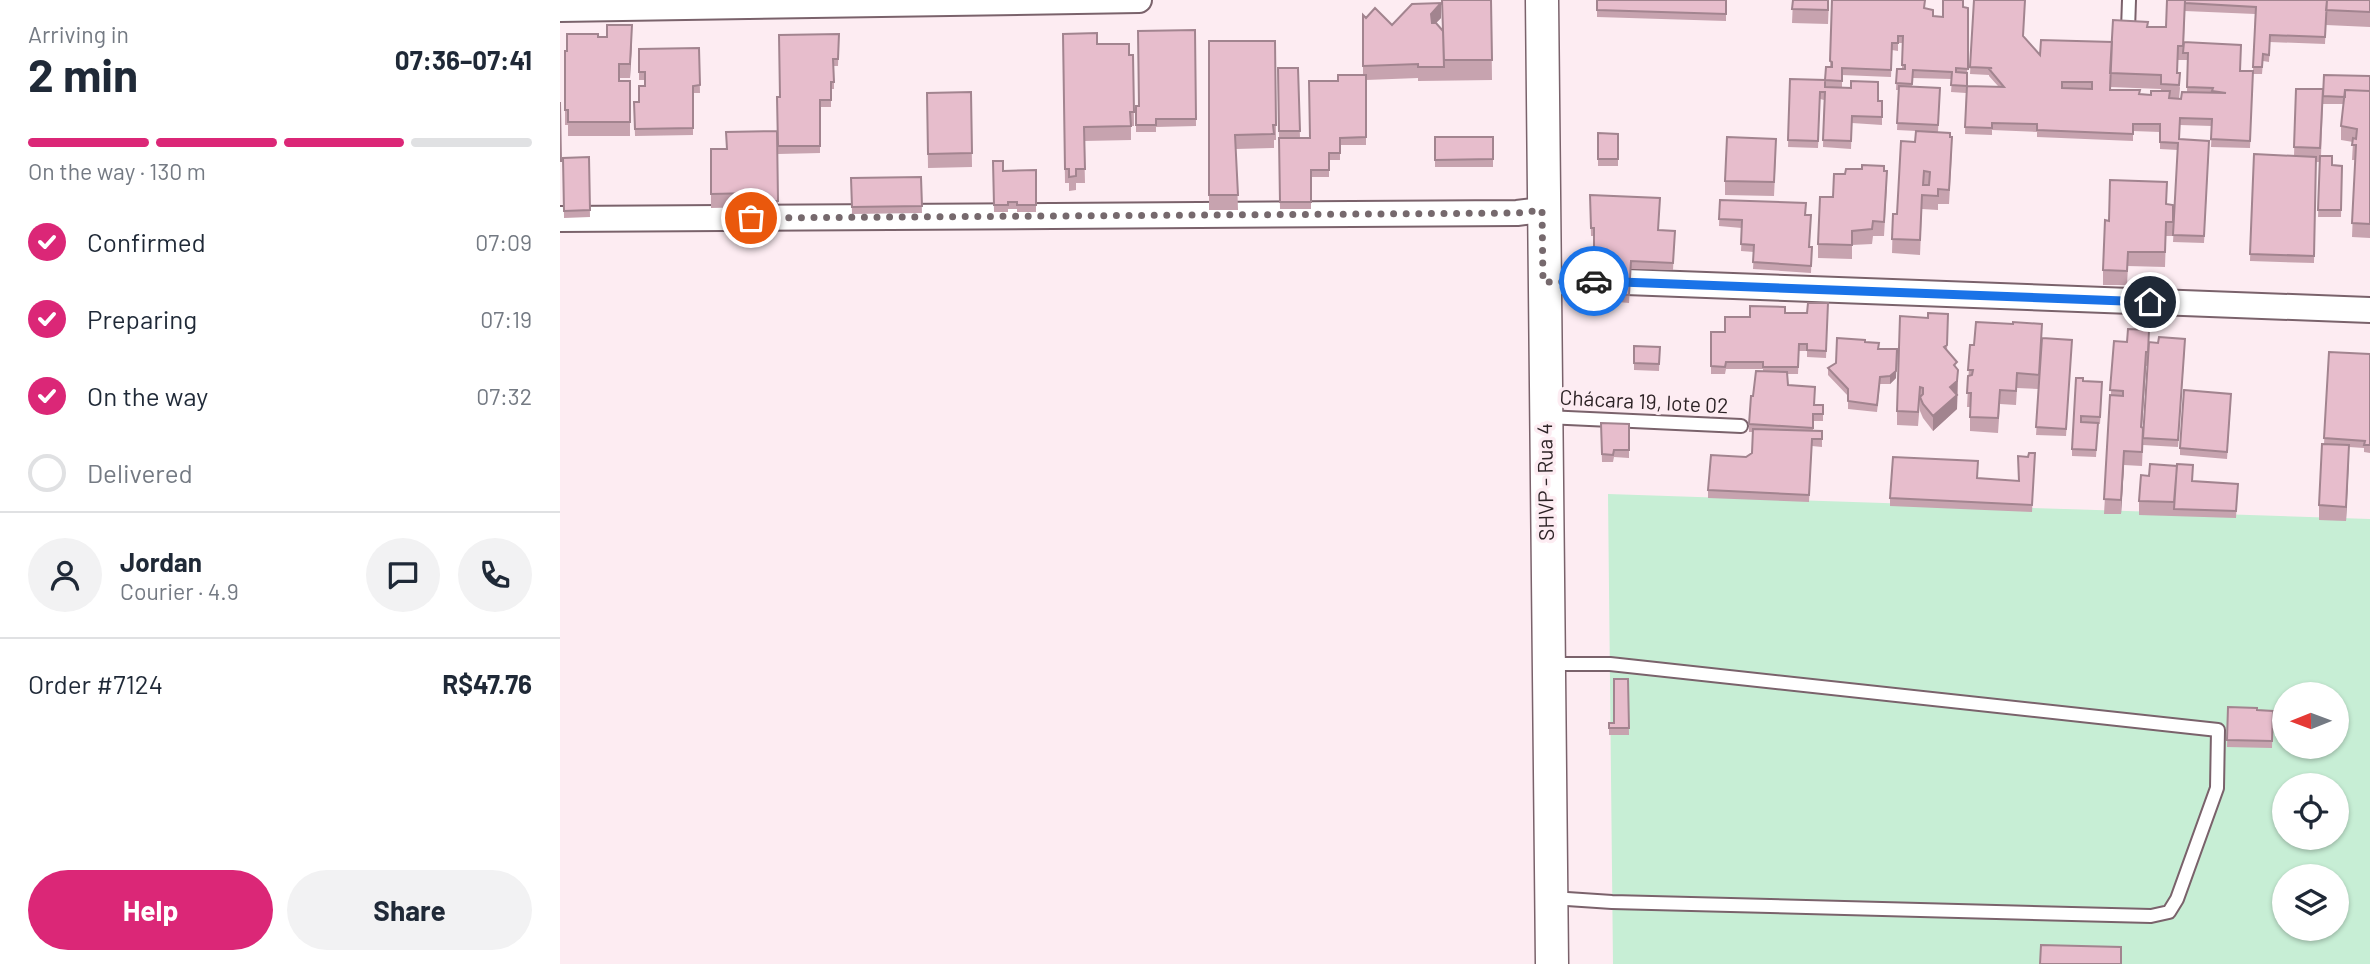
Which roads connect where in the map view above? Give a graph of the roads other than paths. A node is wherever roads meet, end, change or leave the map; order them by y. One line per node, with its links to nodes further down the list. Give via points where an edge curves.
1 (1139, 0): 4 (street)
2 (1542, 0): 6 (street, SHVP - Rua 4)
3 (2129, 0): 5 (lane)
4 (560, 9)
5 (2129, 30)
6 (1542, 210): 7 (street); 8 (street, SHVP - Rua 4)
7 (560, 219)
8 (1543, 282): 9 (street); 10 (street, SHVP - Rua 4)
9 (2370, 310)
10 (1546, 416): 11 (lane, Chácara 19, lote 02); 12 (street, SHVP - Rua 4)
11 (1741, 426)
12 (1549, 664): 13 (street, SHVP - Rua 4); 13 (lane, via 1610,664 2218,730 2217,788 2169,912 2151,916)
13 (1552, 898): 14 (street, SHVP - Rua 4)
14 (1552, 964)

